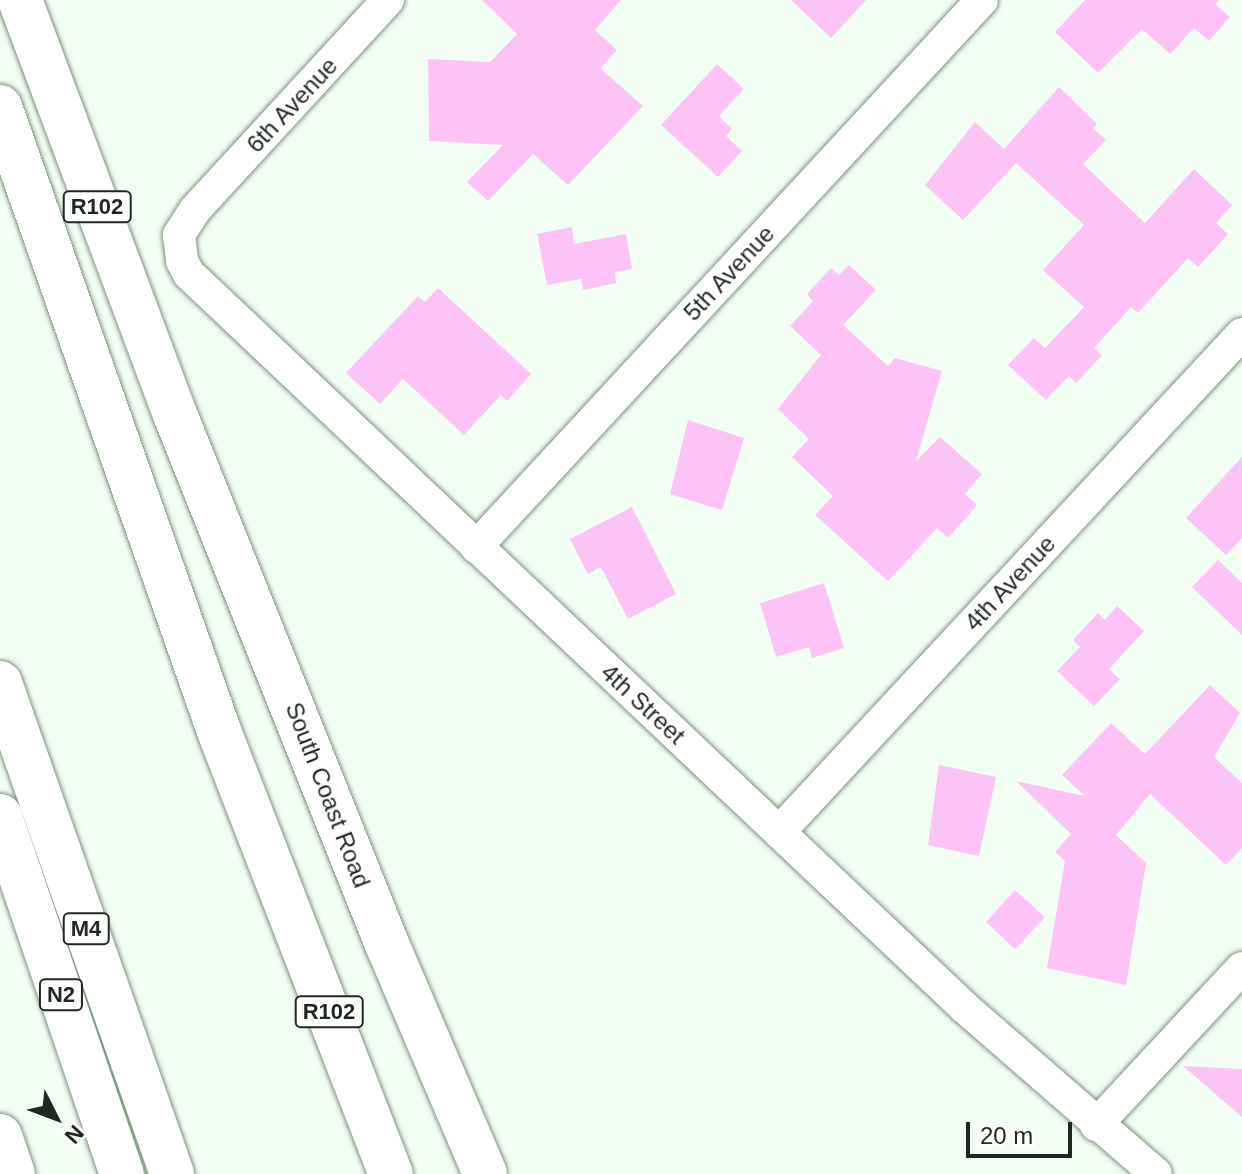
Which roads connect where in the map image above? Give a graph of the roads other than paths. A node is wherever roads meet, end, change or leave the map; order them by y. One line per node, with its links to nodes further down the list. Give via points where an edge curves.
1 (20, 0): 18 (main road, South Coast Road / R102, via 175,414 381,930)
2 (388, 0): 5 (street, 6th Avenue)
3 (982, 0): 7 (street, 5th Avenue)
4 (0, 107): 17 (main road, R102, via 219,731)
5 (195, 210): 7 (street, 4th Street, via 179,235 189,274)
6 (1242, 334): 10 (street, 4th Avenue)
7 (476, 547): 10 (street, 4th Street)
8 (0, 683): 16 (main road, M4)
9 (0, 816): 15 (main road, N2)
10 (779, 832): 12 (street, 4th Street)
11 (1242, 968): 12 (street)
12 (1096, 1125): 19 (street, 4th Street)
13 (0, 1136): 14 (main road)
14 (13, 1174)
15 (122, 1174)
16 (172, 1174)
17 (391, 1174)
18 (485, 1174)
19 (1156, 1174)

